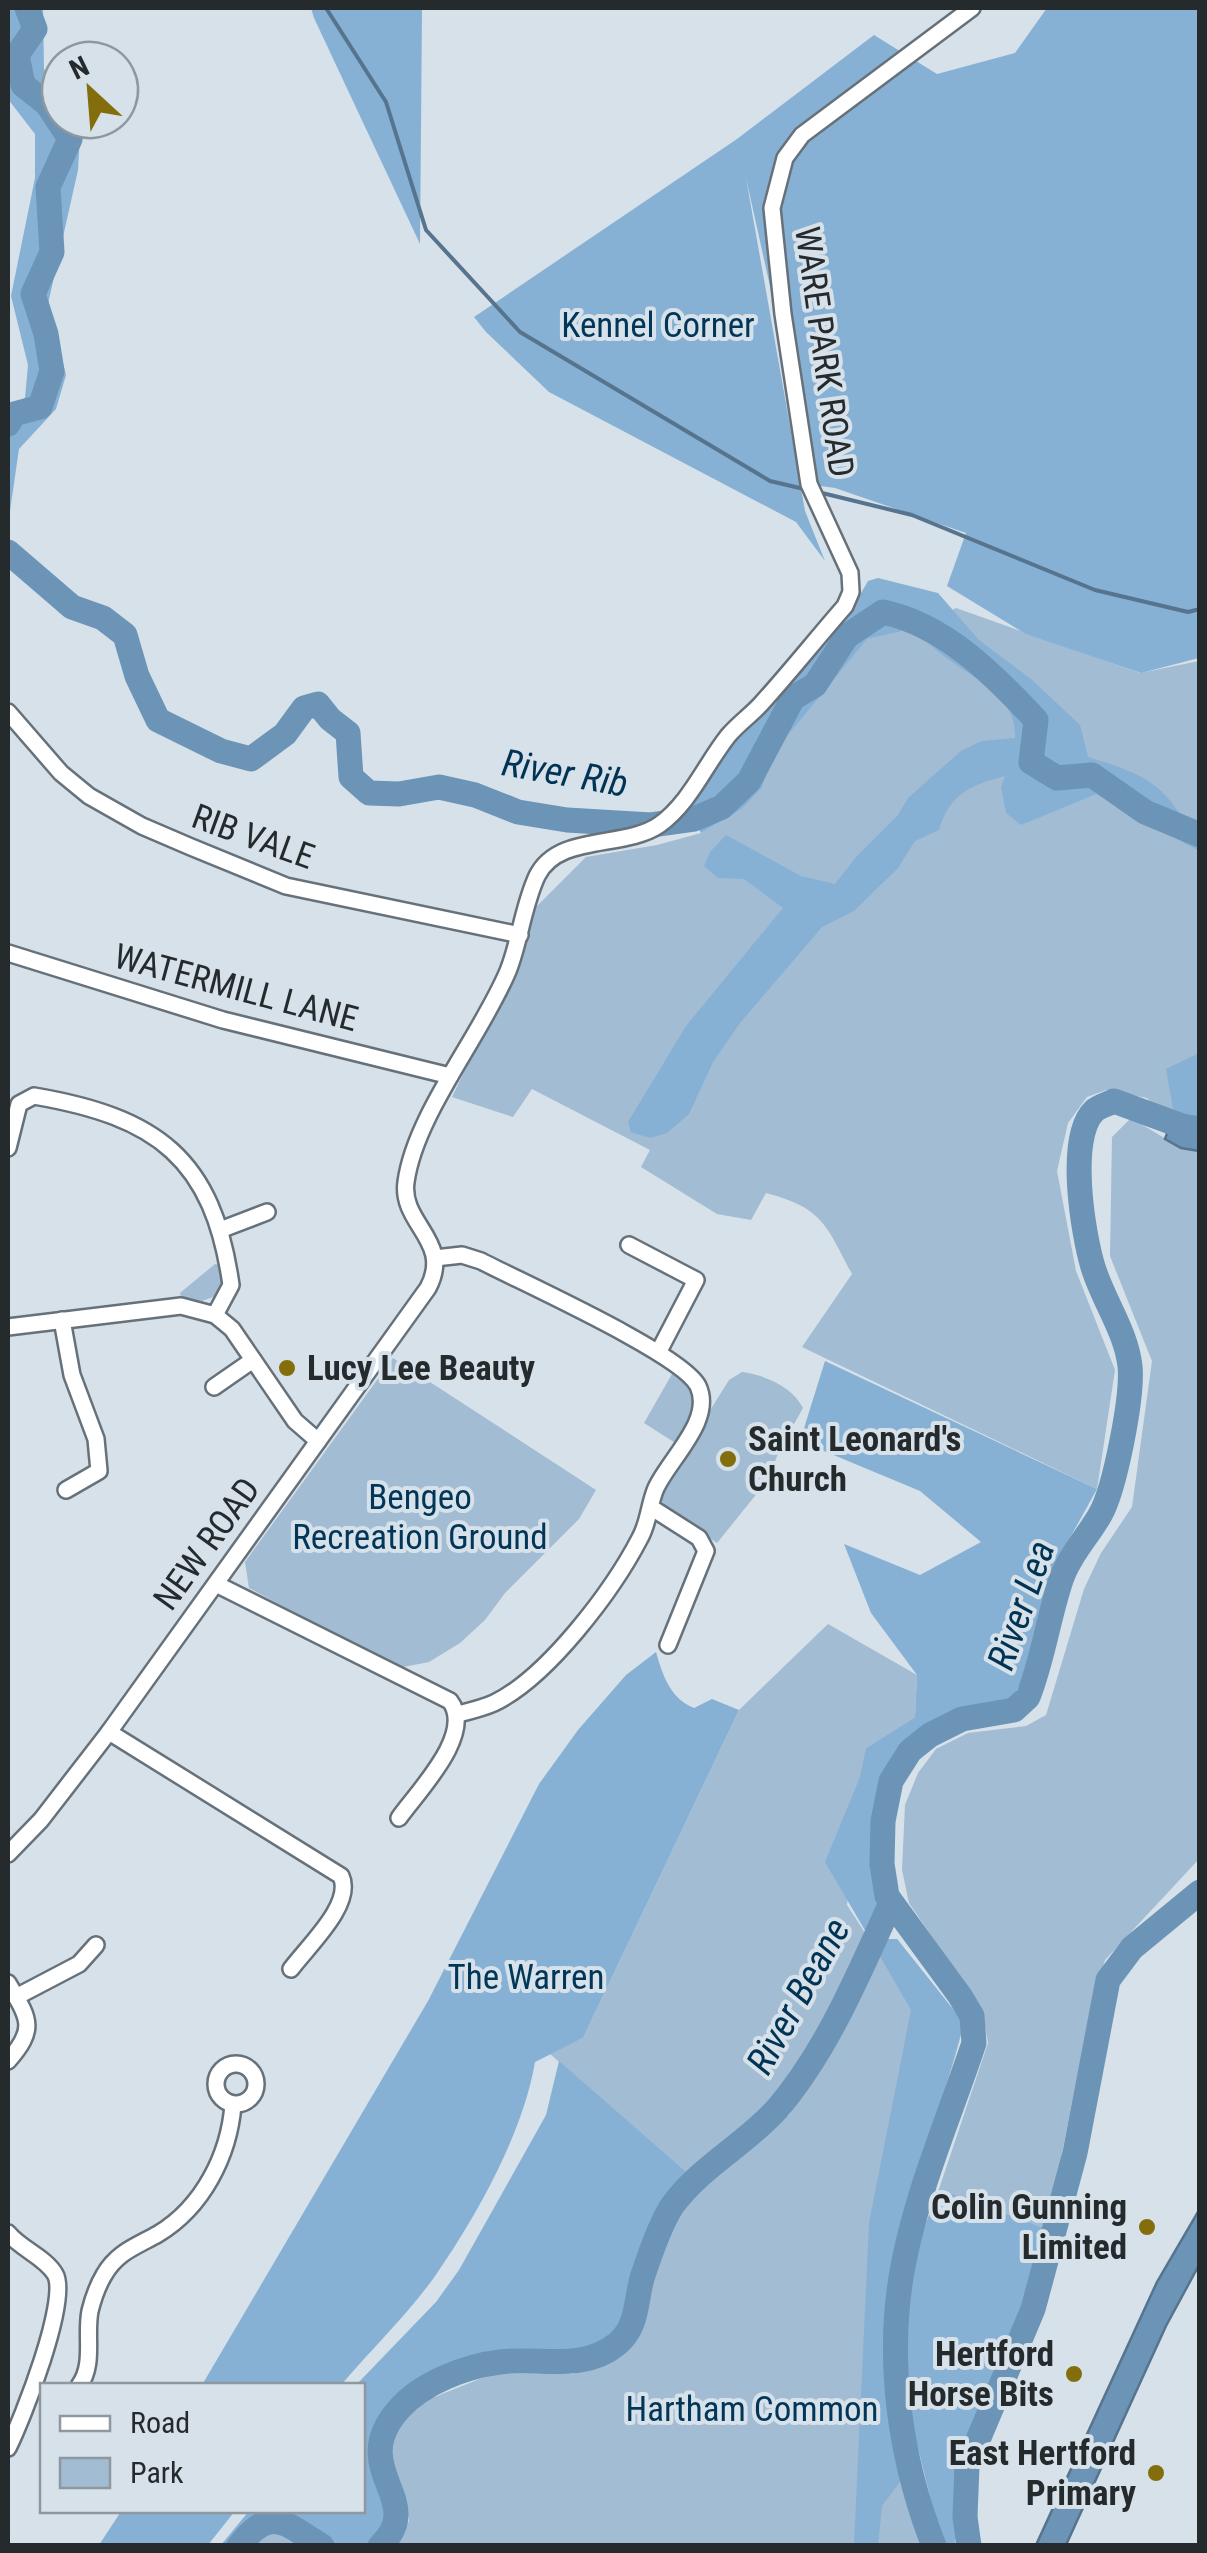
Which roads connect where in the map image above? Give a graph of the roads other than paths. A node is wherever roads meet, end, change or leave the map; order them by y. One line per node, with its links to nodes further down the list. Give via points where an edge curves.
1 (972, 8): 3 (street, WARE PARK ROAD, via 802,135 785,158 772,208 808,484 845,559 851,592 845,606 733,730 678,809 655,828 547,861)
2 (8, 712): 3 (street, RIB VALE, via 89,796 190,848 286,886)
3 (520, 935): 5 (street, WARE PARK ROAD, via 487,1016)
4 (8, 953): 5 (street, WATERMILL LANE, via 223,1020)
5 (450, 1076): 10 (street, WARE PARK ROAD, via 415,1150 406,1188)
6 (8, 1148): 8 (street, via 19,1104 28,1097 116,1118 161,1142 190,1168)
7 (267, 1212): 8 (street)
8 (220, 1230): 11 (street, via 231,1285)
9 (629, 1244): 14 (street, via 696,1280)
10 (436, 1258): 14 (street, via 481,1261); 17 (street, NEW ROAD, via 428,1288)
11 (215, 1315): 12 (street, via 181,1306); 15 (street)
12 (62, 1320): 13 (street); 18 (street, via 100,1472)
13 (8, 1327)
14 (659, 1352): 19 (street, via 691,1375 702,1403)
15 (253, 1360): 16 (street); 17 (street, via 299,1426)
16 (214, 1387)
17 (318, 1441): 20 (street, NEW ROAD)
18 (66, 1490)
19 (652, 1508): 21 (street, via 699,1538 706,1552); 22 (street, via 615,1582 565,1642 508,1694)
20 (216, 1584): 22 (street, via 443,1696); 23 (street, NEW ROAD)
21 (668, 1645)
22 (458, 1714): 24 (street, via 445,1754)
23 (110, 1732): 25 (street, NEW ROAD); 27 (street, via 341,1876 340,1906)
24 (399, 1818)
25 (8, 1854)
26 (96, 1945): 28 (street, via 80,1964)
27 (292, 1968)
28 (12, 1990): 29 (street, via 28,2034)
29 (8, 2062)
30 (234, 2105): 32 (street, via 222,2158 196,2201 107,2270 90,2310)
31 (8, 2233): 33 (street, via 48,2266 59,2286)
32 (81, 2383)
33 (38, 2389): 34 (street)
34 (8, 2448)

